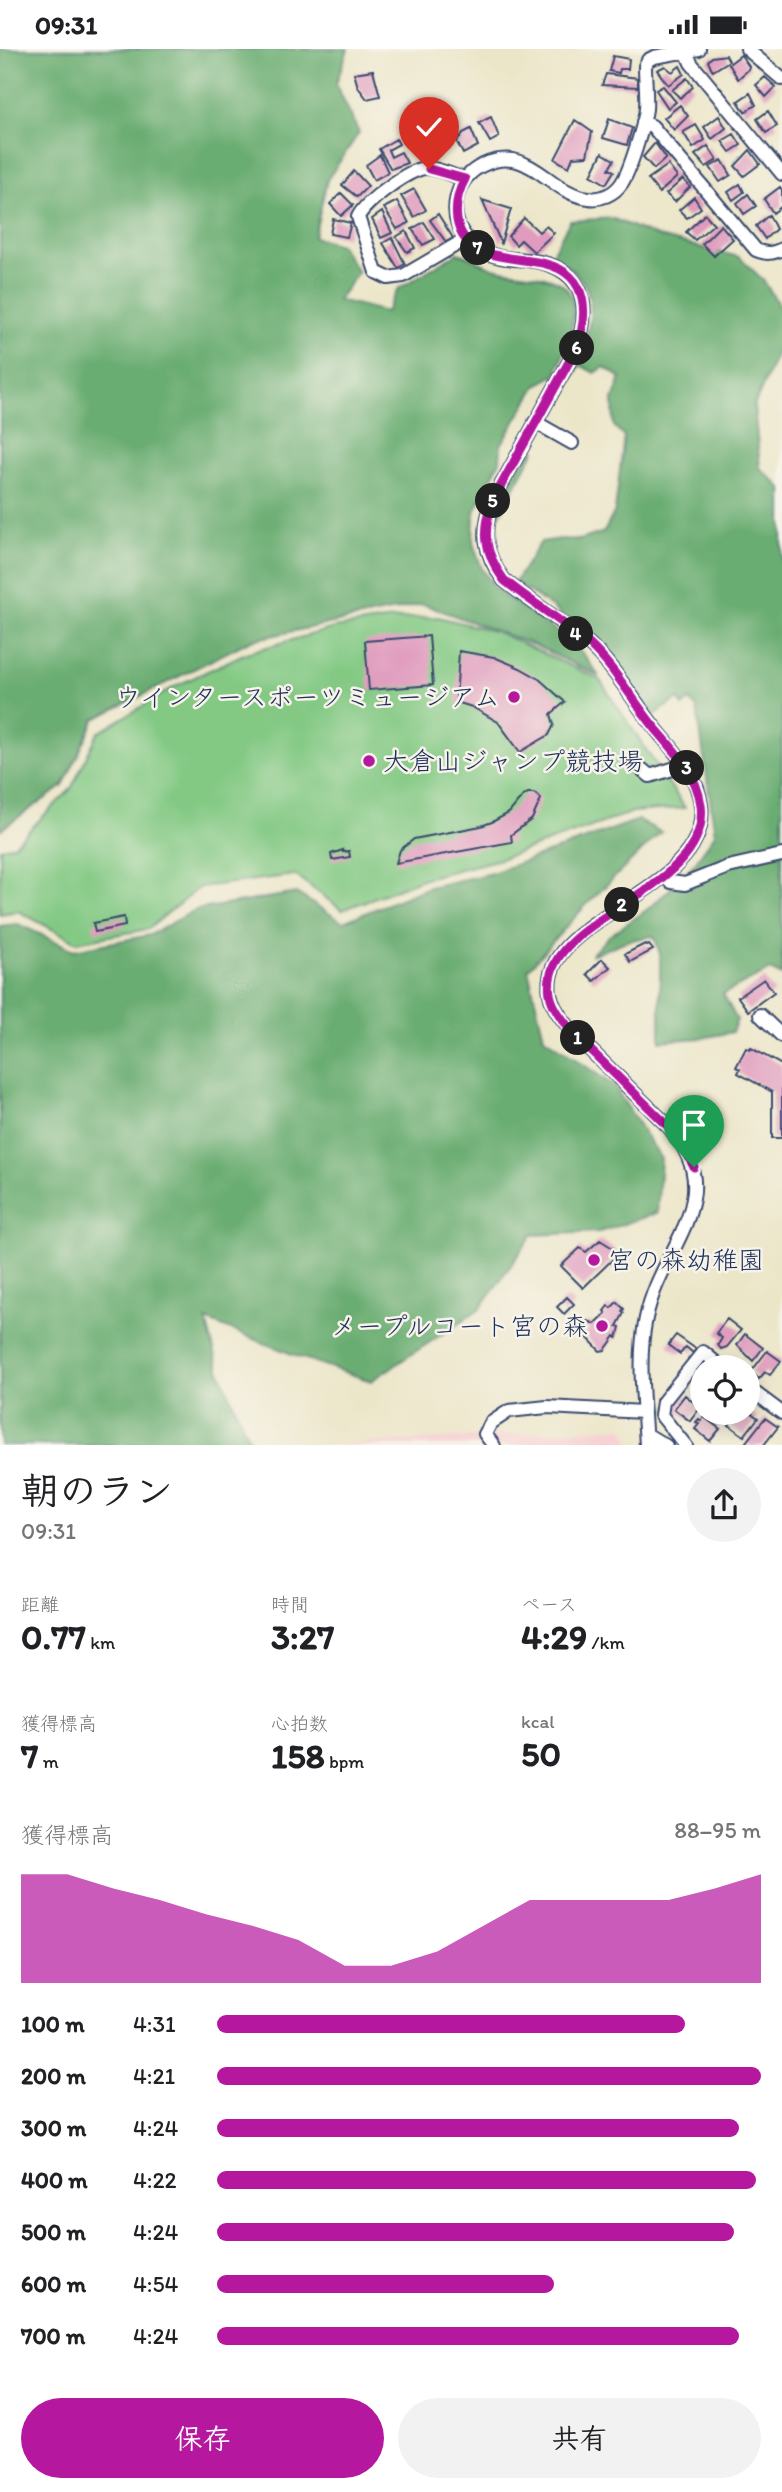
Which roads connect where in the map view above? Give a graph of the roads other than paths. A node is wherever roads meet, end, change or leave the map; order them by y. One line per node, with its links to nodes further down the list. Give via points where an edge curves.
1 (747, 49): 3 (street)
2 (692, 50): 4 (street, via 648,60); 5 (street, via 691,63)
3 (782, 79)
4 (643, 122): 6 (street, via 621,184 601,198 571,193 522,161 486,163); 8 (street, via 652,126 756,250 765,254)
5 (782, 174)
6 (465, 179): 7 (street, via 456,213); 7 (street, via 420,169 376,195 358,223 376,272 388,278 403,276)
7 (466, 239): 10 (street, via 498,257 548,264 569,276 581,294 583,333)
8 (778, 251): 9 (street)
9 (782, 265)
10 (535, 422): 11 (street); 13 (street, via 487,519 486,540 495,568 504,580 590,646)
11 (572, 443)
12 (633, 762): 13 (street, via 650,776)
13 (685, 765): 15 (street, via 698,791 699,830 684,857)
14 (782, 855): 15 (street, via 728,867 685,884 671,882)
15 (665, 875): 20 (street, via 567,947 552,969 550,982 555,1008 563,1020 674,1133 694,1167 695,1194 647,1314 641,1345)
16 (760, 1016): 17 (street)
17 (782, 1036)
18 (690, 1368): 25 (street, via 663,1402 661,1415)
19 (760, 1397): 21 (street)
20 (644, 1412): 22 (street); 23 (street, via 547,1407 509,1411 491,1423 485,1434)
21 (782, 1413)
22 (646, 1440): 24 (street)
23 (494, 1445)
24 (666, 1445)
25 (686, 1445)

